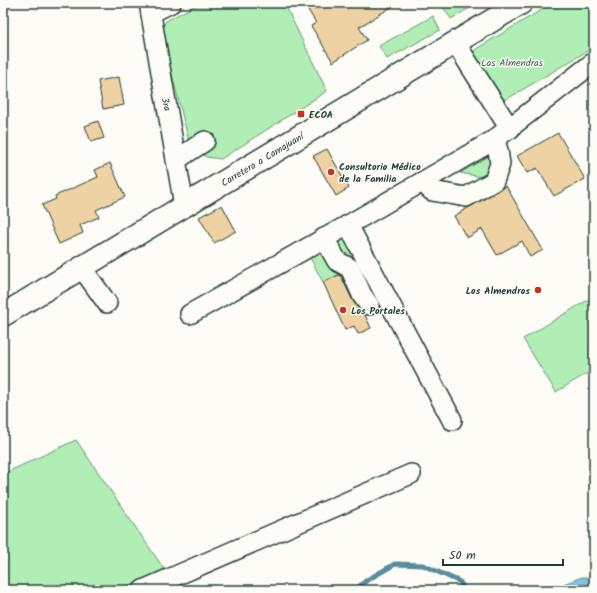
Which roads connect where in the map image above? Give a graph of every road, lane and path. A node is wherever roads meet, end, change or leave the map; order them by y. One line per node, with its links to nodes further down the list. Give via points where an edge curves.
1 (171, 3): 3 (street)
2 (521, 3): 4 (main road, Carretera a Camajuaní)
3 (150, 8): 9 (street, 3ra)
4 (455, 42): 6 (street); 11 (main road, Carretera a Camajuaní)
5 (594, 62): 6 (street)
6 (510, 129): 7 (street)
7 (494, 140): 10 (street); 10 (street, via 500,164 494,181 466,197 432,191)
8 (206, 141): 9 (street)
9 (176, 160): 11 (street, 3ra)
10 (422, 182): 12 (street)
11 (184, 206): 14 (main road, Carretera a Camajuaní)
12 (348, 225): 13 (street); 19 (street)
13 (324, 238): 16 (street, via 337,261 350,268); 17 (street)
14 (82, 268): 15 (street); 18 (main road, Carretera a Camajuaní)
15 (107, 303)
16 (369, 305)
17 (190, 314)
18 (3, 315)
19 (452, 420)
20 (411, 474): 21 (street)
21 (142, 590)

